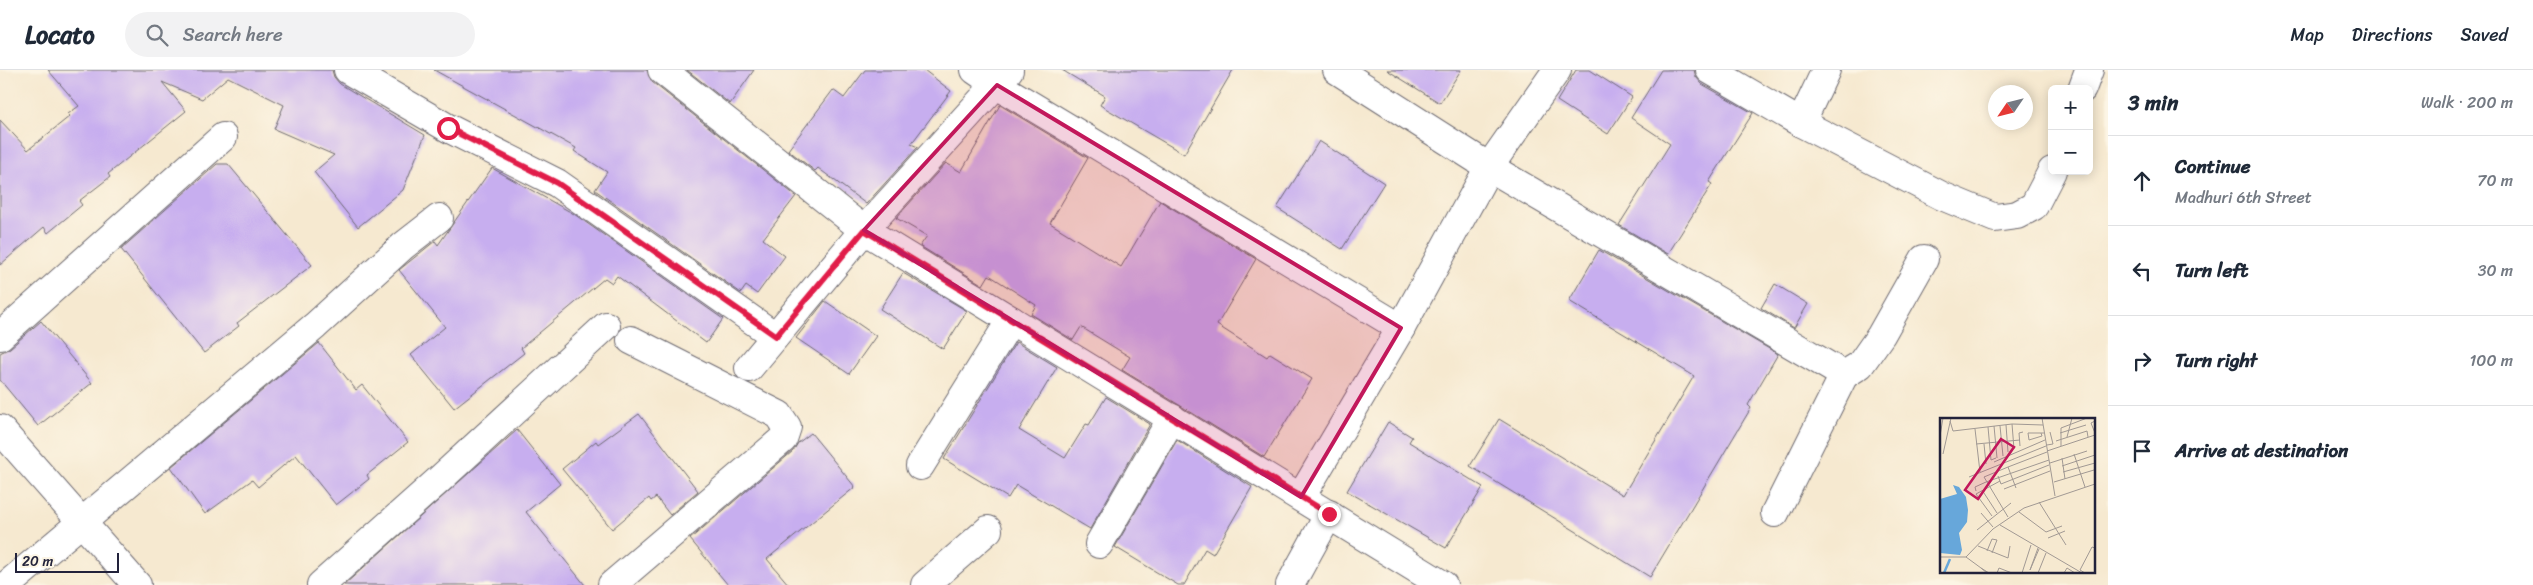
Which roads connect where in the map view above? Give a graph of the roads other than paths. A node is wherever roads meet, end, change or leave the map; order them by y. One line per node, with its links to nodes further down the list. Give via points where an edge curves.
1 (348, 70): 21 (street, via 448,128 557,183)
2 (662, 70): 15 (street)
3 (1337, 70): 12 (street)
4 (1557, 70): 12 (street)
5 (1710, 70): 10 (street)
6 (1826, 70): 10 (street)
7 (2089, 70): 9 (street)
8 (994, 75): 15 (street); 19 (street)
9 (2083, 85)
10 (1801, 123): 13 (street, via 1942,196 1995,218 2017,215 2034,206)
11 (223, 137): 20 (street)
12 (1489, 167): 19 (street); 24 (street)
13 (2050, 175)
14 (439, 218): 31 (street)
15 (864, 230): 17 (street); 21 (street)
16 (1924, 259): 24 (street, via 1881,335 1860,365)
17 (1011, 320): 25 (street); 27 (street)
18 (606, 326): 36 (street)
19 (1401, 328): 28 (street)
20 (0, 336)
21 (776, 336): 23 (street)
22 (631, 340): 37 (street, via 779,416 787,427 783,439)
23 (749, 368)
24 (1844, 375): 29 (street)
25 (1172, 418): 28 (street); 33 (street)
26 (0, 429): 31 (street)
27 (920, 466)
28 (1301, 497): 30 (street)
29 (1775, 513)
30 (1329, 514): 39 (street); 40 (street)
31 (80, 522): 34 (street); 35 (street)
32 (988, 530): 38 (street)
33 (1098, 544)
34 (7, 585)
35 (137, 585)
36 (321, 585)
37 (612, 585)
38 (925, 585)
39 (1290, 585)
40 (1443, 585)

